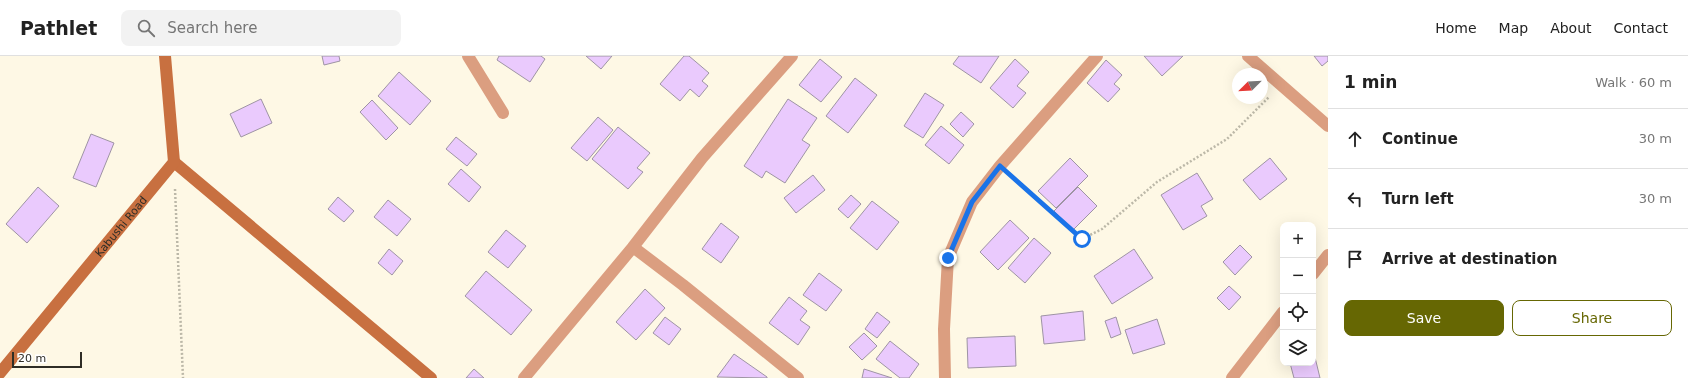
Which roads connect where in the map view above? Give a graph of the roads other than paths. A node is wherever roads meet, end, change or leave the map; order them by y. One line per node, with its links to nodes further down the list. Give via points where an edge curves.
1 (165, 56): 8 (main road)
2 (468, 56): 6 (street)
3 (792, 56): 9 (street, via 702,158)
4 (1097, 56): 17 (street, via 1000,166 972,202 948,258 944,328)
5 (1248, 56): 7 (street)
6 (503, 113)
7 (1328, 126)
8 (174, 162): 13 (main road, Kabushi Road); 14 (main road)
9 (633, 246): 15 (street); 16 (street)
10 (1328, 255): 11 (street)
11 (1316, 270)
12 (1280, 316): 18 (street)
13 (0, 373)
14 (431, 378)
15 (524, 378)
16 (798, 378)
17 (945, 378)
18 (1232, 378)

